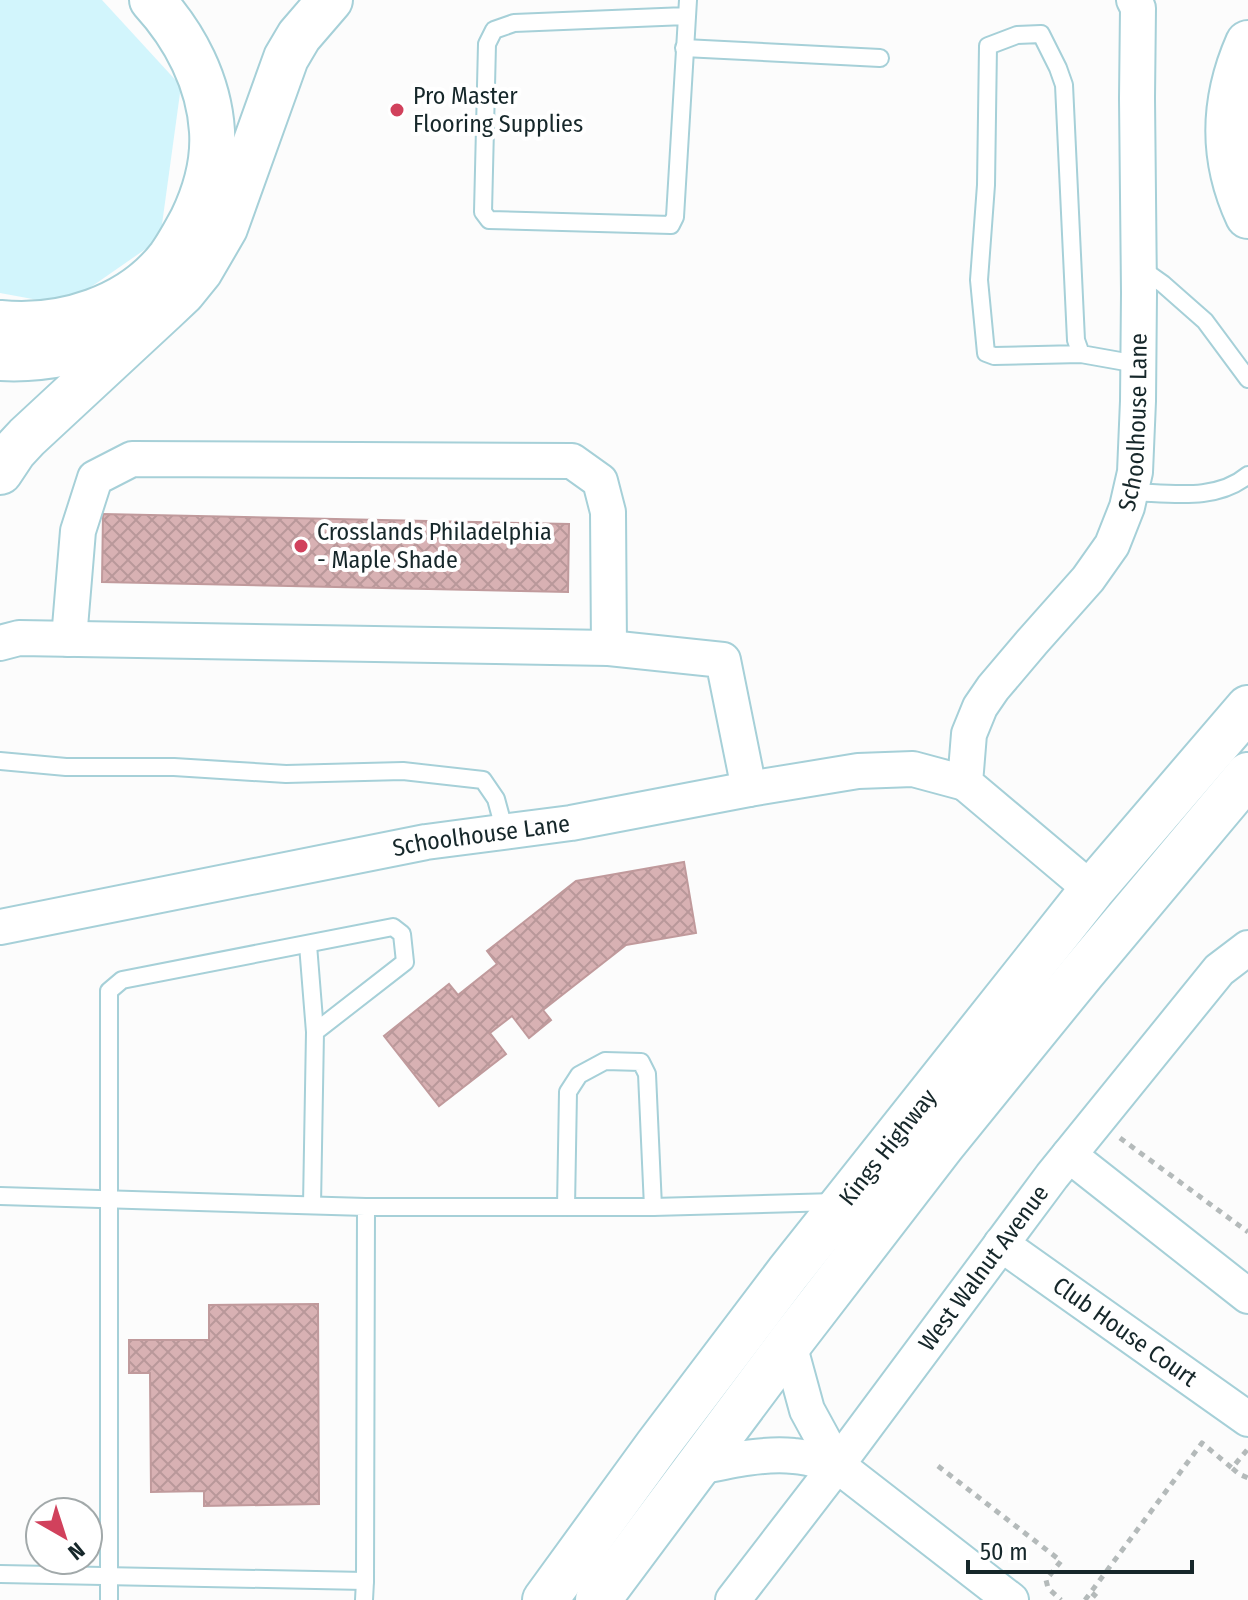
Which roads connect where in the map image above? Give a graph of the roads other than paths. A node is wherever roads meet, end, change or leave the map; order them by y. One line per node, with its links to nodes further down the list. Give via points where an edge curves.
1 (152, 0): 10 (main road, via 181,38 209,109 211,159 197,210 169,258 111,303 63,321)
2 (330, 0): 11 (main road, via 286,58 213,250 183,292)
3 (1138, 3): 9 (street, Schoolhouse Lane)
4 (687, 8): 6 (lane); 6 (lane, via 514,23 494,30 487,44 483,212 489,220 671,225)
5 (1248, 43): 8 (main road, via 1228,121 1232,172)
6 (684, 48): 7 (lane)
7 (880, 58)
8 (1248, 216)
9 (1139, 267): 14 (street, Schoolhouse Lane); 15 (lane, via 1205,321)
10 (0, 323)
11 (146, 327): 13 (main road, via 48,357); 16 (main road, via 27,437)
12 (1081, 354): 12 (lane, via 1076,340 1064,85 1041,34 1017,35 988,46 979,280 986,353); 14 (lane)
13 (0, 358)
14 (1137, 364): 18 (street, Schoolhouse Lane)
15 (1248, 379)
16 (0, 472)
17 (1248, 475): 18 (lane, via 1237,485 1204,494)
18 (1130, 492): 25 (street, Schoolhouse Lane, via 1112,545 980,707 969,734)
19 (69, 639): 20 (street); 21 (street); 21 (street, via 78,531 95,478 132,459 572,461 600,481 608,512)
20 (0, 643)
21 (609, 648): 26 (street, via 723,660)
22 (1248, 708): 28 (main road, Kings Highway)
23 (0, 761): 27 (lane, via 286,774 403,771 483,780 496,799)
24 (1248, 775): 43 (main road, Kings Highway, via 943,1144)
25 (965, 783): 26 (street, Schoolhouse Lane, via 913,769 858,771); 28 (street, Schoolhouse Lane)
26 (749, 789): 27 (street, Schoolhouse Lane)
27 (505, 832): 29 (street, Schoolhouse Lane, via 426,842)
28 (1092, 890): 36 (main road, Kings Highway)
29 (0, 927)
30 (308, 945): 32 (lane); 32 (lane, via 393,927 402,934 405,962); 35 (lane, via 122,980 109,991)
31 (1248, 948): 33 (street, West Walnut Avenue, via 1219,970)
32 (315, 1032): 37 (lane)
33 (1069, 1155): 41 (street, West Walnut Avenue); 42 (street)
34 (0, 1196): 35 (lane)
35 (109, 1199): 37 (lane); 48 (lane)
36 (844, 1202): 40 (lane); 52 (main road, Kings Highway)
37 (312, 1205): 38 (lane)
38 (366, 1207): 39 (lane); 49 (lane)
39 (566, 1207): 40 (lane); 40 (lane, via 568,1092 579,1075 605,1061 641,1062 647,1074)
40 (653, 1207)
41 (1001, 1244): 44 (street, Club House Court); 45 (street, West Walnut Avenue)
42 (1248, 1296)
43 (789, 1344): 45 (street, via 807,1410); 46 (main road, Kings Highway)
44 (1248, 1419)
45 (837, 1465): 46 (street, via 782,1456); 54 (street, West Walnut Avenue); 55 (street)
46 (695, 1468): 53 (main road, Kings Highway)
47 (0, 1574): 48 (lane)
48 (109, 1576): 49 (lane); 50 (lane)
49 (365, 1581): 51 (lane)
50 (109, 1600)
51 (364, 1600)
52 (545, 1600)
53 (598, 1600)
54 (733, 1600)
55 (1011, 1600)

